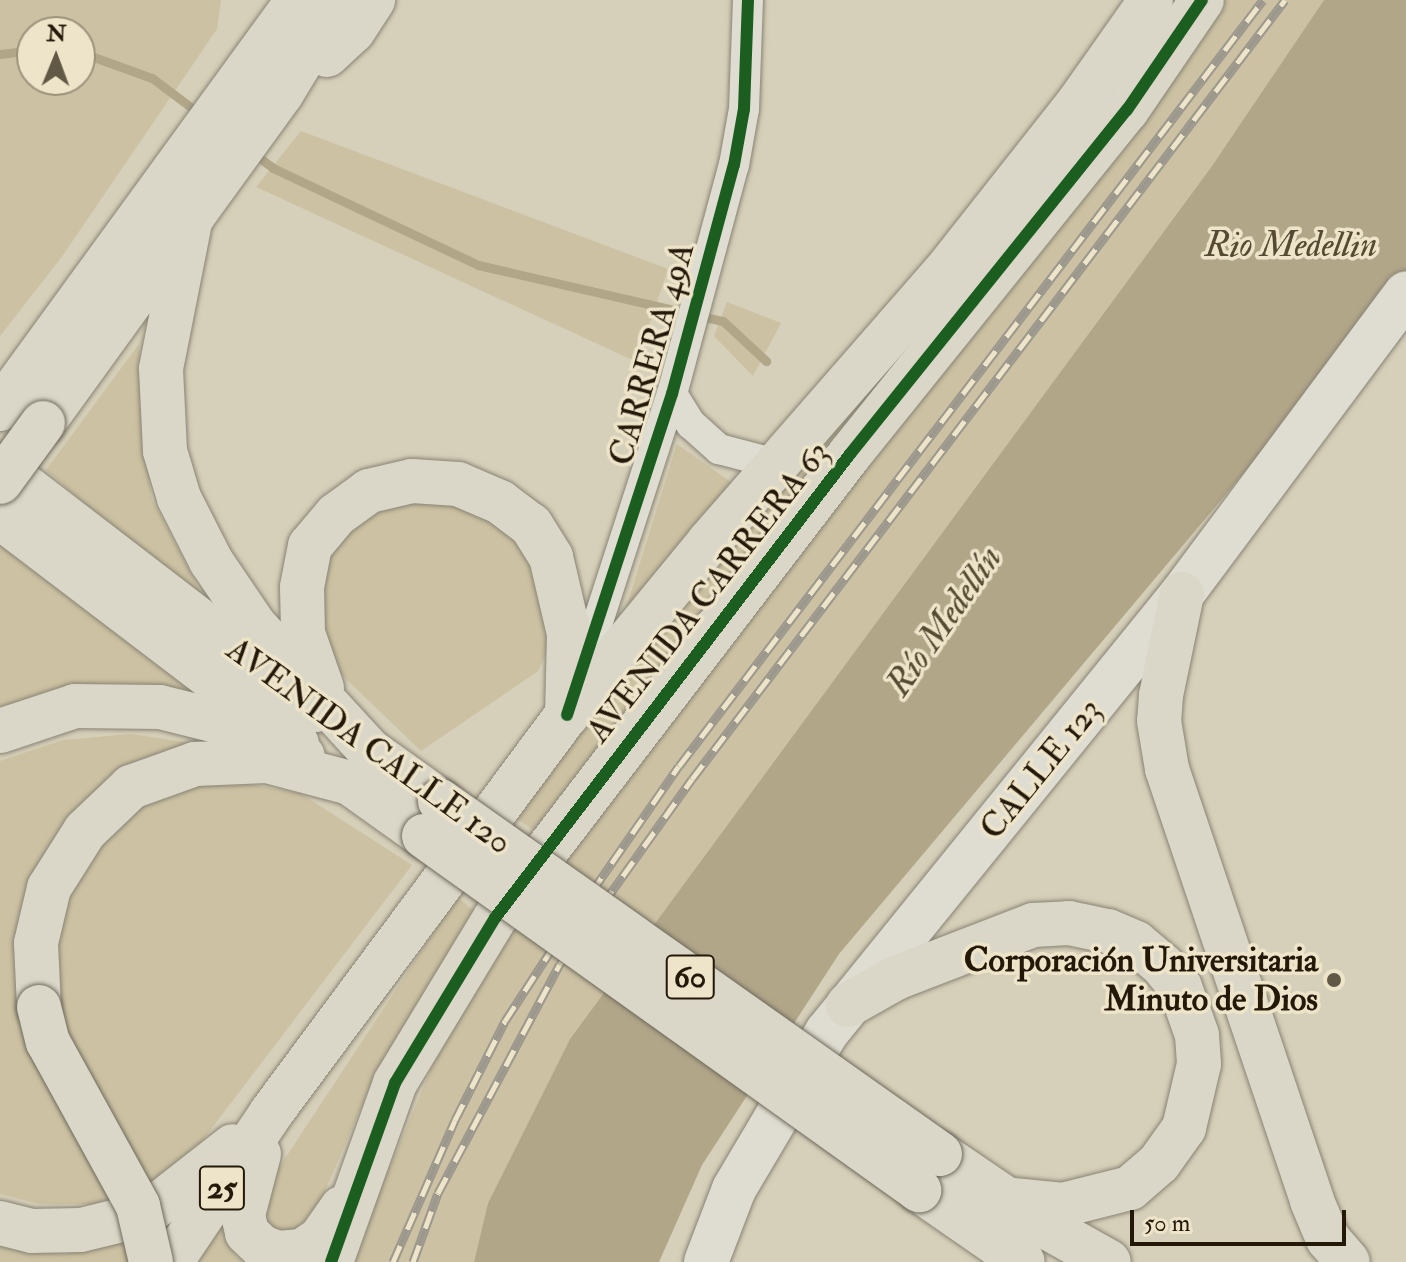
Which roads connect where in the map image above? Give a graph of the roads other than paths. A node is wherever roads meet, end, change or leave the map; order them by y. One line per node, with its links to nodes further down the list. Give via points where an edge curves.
1 (274, 0): 8 (main road)
2 (298, 0): 8 (main road)
3 (338, 0): 8 (main road)
4 (373, 0): 8 (main road, via 339,45)
5 (748, 0): 12 (street, CARRERA 49A, via 744,109)
6 (1151, 0): 14 (main road, AVENIDA CARRERA 63 / 25, via 1079,102 944,273)
7 (1202, 0): 27 (main road, AVENIDA CARRERA 63, via 1127,110 850,454 495,918 395,1083)
8 (266, 81): 9 (main road)
9 (204, 167): 10 (main road); 13 (main road)
10 (191, 217): 16 (main road, bridge); 23 (main road, via 161,369 165,451 179,498 211,561)
11 (1406, 293): 18 (main road, CALLE 123)
12 (672, 394): 14 (street, CARRERA 49A, via 691,424 719,449); 20 (street, CARRERA 49A)
13 (4, 403)
14 (776, 464): 20 (main road, AVENIDA CARRERA 63 / 25)
15 (0, 467): 23 (main road, AVENIDA CALLE 120)
16 (0, 482)
17 (0, 517): 23 (main road, AVENIDA CALLE 120)
18 (1182, 594): 24 (main road, CALLE 123); 37 (main road, via 1161,695 1159,721 1167,769 1312,1201 1328,1239)
19 (75, 706): 21 (main road); 22 (main road); 23 (main road, via 160,707 208,717)
20 (567, 715): 23 (main road, via 569,634 563,594 551,557 531,525 500,502 458,484 412,481 369,491 336,515 310,546 302,587 303,633 314,675); 25 (main road, AVENIDA CARRERA 63 / 25)
21 (0, 719)
22 (0, 731)
23 (360, 767): 26 (main road, AVENIDA CALLE 120 / 60, bridge); 30 (main road, AVENIDA CALLE 120, bridge, via 195,764 131,787 85,831 49,888 36,943 39,1007 48,1042 138,1206)
24 (848, 1005): 28 (main road, via 896,978 1033,925 1069,923 1136,943 1180,987 1197,1035 1199,1064 1184,1128 1159,1163 1130,1188 1063,1205); 33 (main road, CALLE 123, via 799,1075 734,1189)
25 (271, 1113): 27 (main road, via 243,1215 247,1233 278,1253 302,1251 320,1239); 29 (main road, via 146,1214 81,1230 32,1231); 31 (main road, AVENIDA CARRERA 63 / 25)
26 (931, 1182): 28 (main road, 60); 34 (main road); 35 (main road, 60)
27 (353, 1192): 32 (main road, AVENIDA CARRERA 63)
28 (1005, 1199): 36 (main road, 60)
29 (0, 1223)
30 (151, 1262)
31 (171, 1262)
32 (331, 1262)
33 (706, 1262)
34 (965, 1262)
35 (1023, 1262)
36 (1109, 1262)
37 (1348, 1262)

